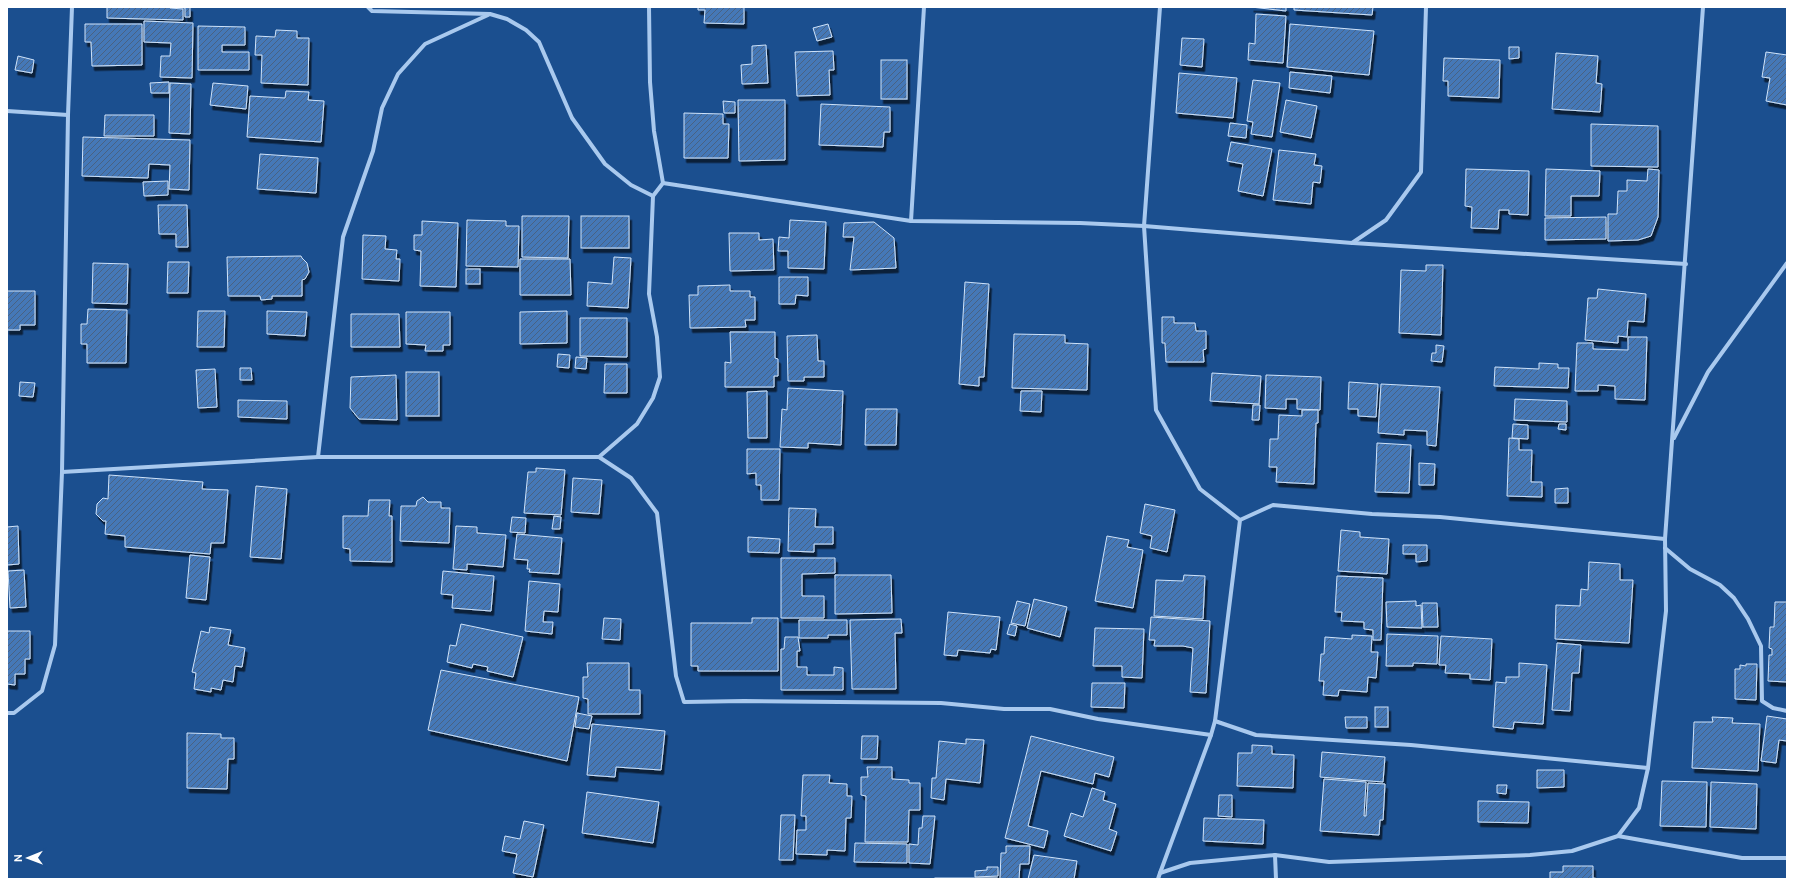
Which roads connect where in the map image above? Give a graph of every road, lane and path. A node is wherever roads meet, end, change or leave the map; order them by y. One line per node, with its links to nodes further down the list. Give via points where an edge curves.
1 (72, 7): 10 (street)
2 (368, 7): 8 (street, via 372,11 397,13)
3 (649, 7): 11 (street, via 650,82 654,131)
4 (924, 7): 13 (street)
5 (1160, 7): 14 (street)
6 (1426, 7): 15 (street, via 1421,172 1386,220)
7 (1703, 7): 17 (street)
8 (490, 14): 12 (street, via 507,19 526,30 539,42 572,118 605,164 630,185); 20 (street, via 425,44 398,74 382,108 373,151 343,237)
9 (7, 111): 10 (street)
10 (68, 115): 21 (street)
11 (663, 183): 12 (street); 13 (street)
12 (654, 196): 19 (street, via 649,294 657,337 660,377 653,398 637,424)
13 (911, 221): 14 (street)
14 (1144, 226): 15 (street); 22 (street, via 1156,410 1200,489)
15 (1352, 243): 17 (street)
16 (1787, 263): 18 (street, via 1708,372)
17 (1686, 264): 18 (street)
18 (1673, 441): 23 (street)
19 (600, 457): 20 (street); 28 (street, via 631,478 657,513 676,676 684,702 941,703 1004,710 1050,709 1098,719)
20 (318, 458): 21 (street)
21 (62, 472): 26 (street, via 55,644 42,691 14,713)
22 (1240, 520): 23 (street, via 1273,505 1440,517); 27 (street)
23 (1665, 539): 24 (street)
24 (1665, 548): 25 (street, via 1690,569 1720,585 1734,598 1761,646 1762,701 1773,708); 29 (street, via 1666,611)
25 (1787, 711)
26 (7, 713)
27 (1215, 721): 28 (street); 29 (street, via 1256,735 1411,745)
28 (1211, 735): 33 (street)
29 (1648, 768): 30 (street, via 1639,808)
30 (1618, 836): 31 (street, via 1572,851 1530,855 1329,862); 32 (street, via 1742,858)
31 (1275, 855): 33 (street, via 1190,862); 35 (street)
32 (1787, 858)
33 (1160, 873): 34 (street)
34 (1158, 879)
35 (1276, 879)

